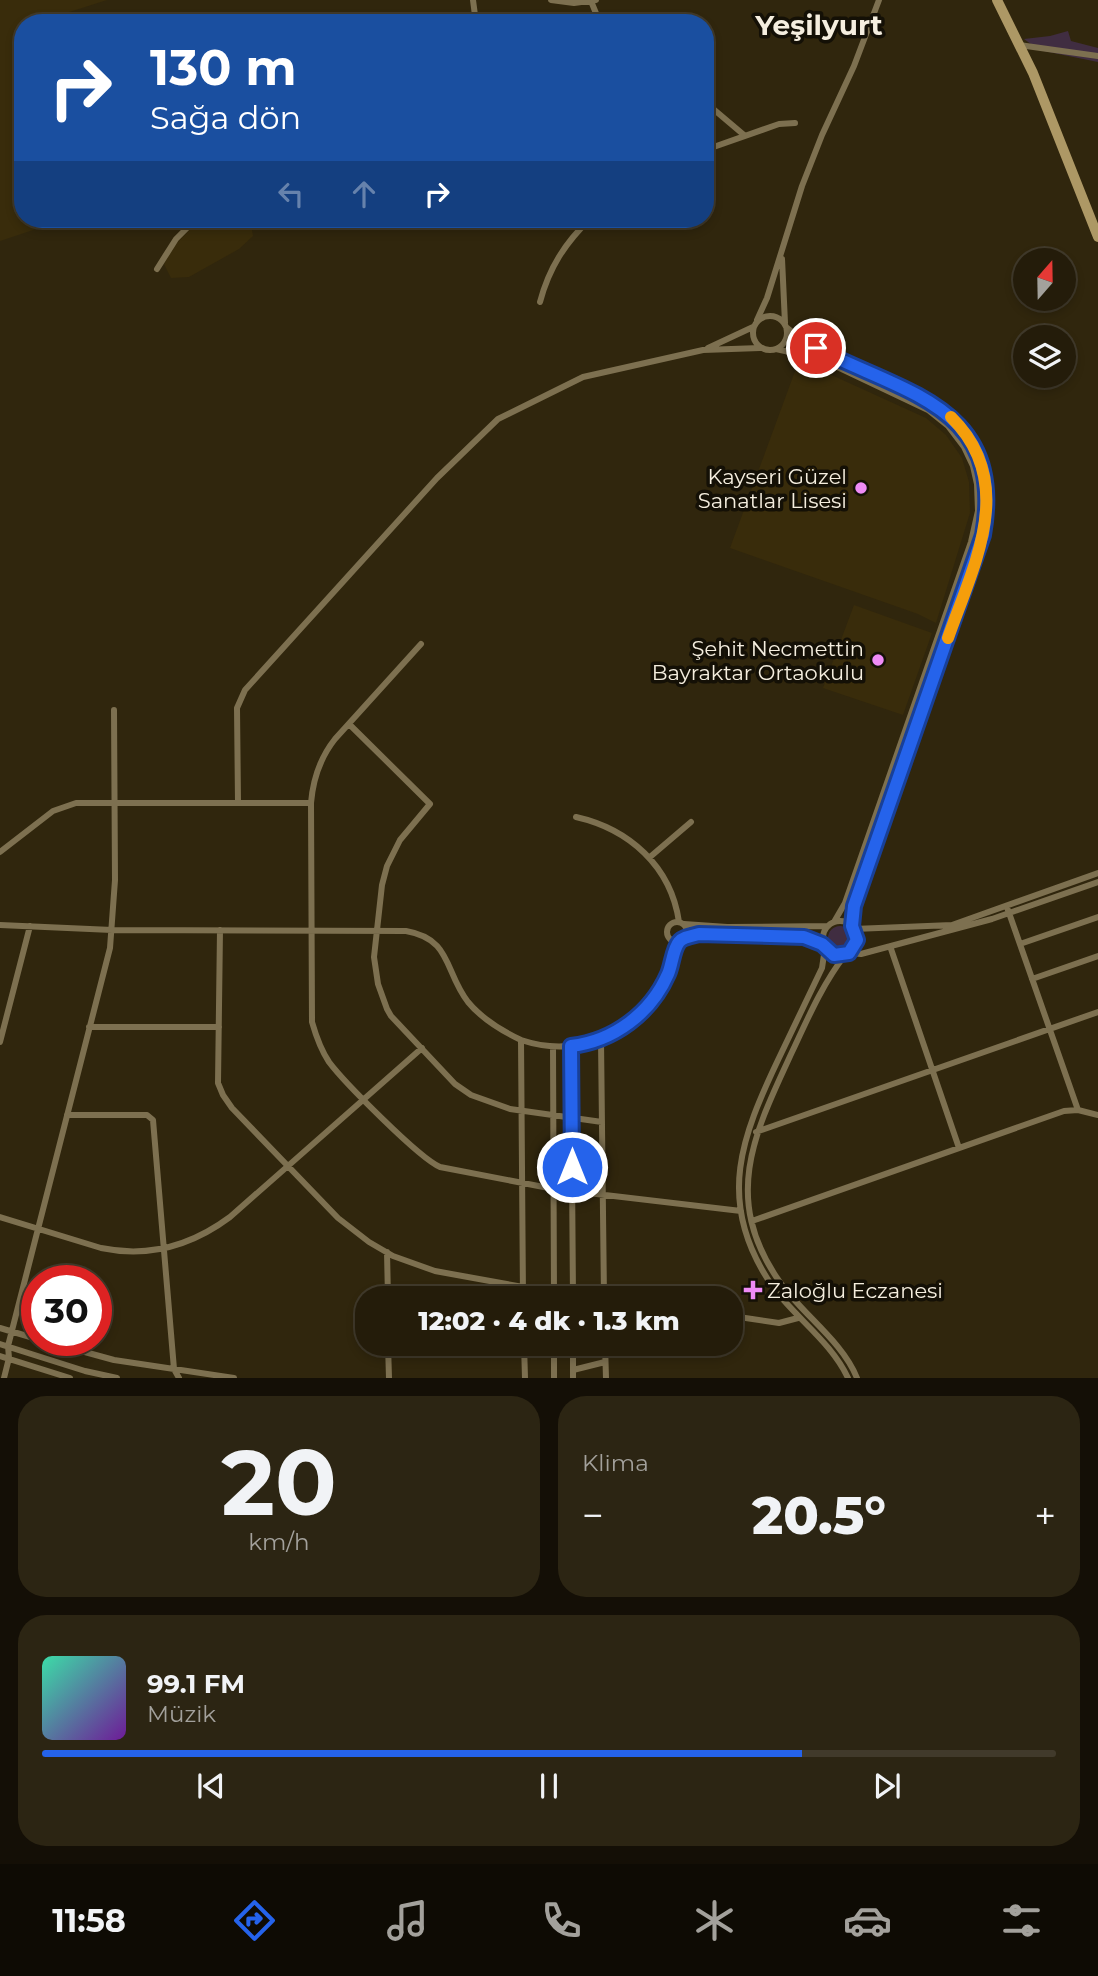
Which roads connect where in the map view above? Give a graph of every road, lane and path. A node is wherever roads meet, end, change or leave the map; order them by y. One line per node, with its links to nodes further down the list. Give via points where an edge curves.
1 (551, 0): 4 (street)
2 (878, 0): 15 (street)
3 (998, 0): 5 (street)
4 (593, 1)
5 (1020, 45): 6 (street); 16 (street)
6 (1098, 56)
7 (714, 110): 9 (street)
8 (795, 123): 9 (street)
9 (744, 135): 10 (street)
10 (714, 147)
11 (187, 228): 17 (street)
12 (577, 228): 14 (street)
13 (582, 228): 14 (street)
14 (577, 233): 18 (street, via 558,257)
15 (786, 236): 19 (street); 20 (street, via 782,268)
16 (1098, 237)
17 (157, 269)
18 (540, 302)
19 (755, 324): 20 (street, via 772,315); 21 (street, via 753,339); 23 (street)
20 (785, 325): 22 (street, via 786,338); 42 (street, via 816,348 943,410 975,449 987,490 983,535 854,906)
21 (761, 348): 22 (street); 23 (street)
22 (776, 349): 39 (street, via 829,363 935,415 967,453 978,493 974,531 960,574 848,897)
23 (703, 350): 28 (street, via 583,377 498,419 437,478 244,690 237,708)
24 (421, 644): 26 (street)
25 (114, 710): 27 (street)
26 (349, 724): 29 (street, via 319,764); 46 (street, via 430,804 391,857 382,885)
27 (116, 802): 28 (street); 32 (street, via 82,802 54,811); 43 (street)
28 (238, 802): 29 (street)
29 (311, 803): 45 (street)
30 (576, 817): 33 (street, via 616,831)
31 (691, 822): 33 (street)
32 (0, 852)
33 (650, 857): 38 (street, via 669,887)
34 (1098, 873): 36 (street)
35 (1098, 882): 36 (street)
36 (1007, 909): 42 (street, via 945,927); 49 (street); 51 (street)
37 (1098, 917): 49 (street)
38 (682, 923): 39 (street, via 727,927); 47 (street); 48 (street, via 671,924 667,932 671,940)
39 (831, 924): 42 (street, via 841,921); 50 (street, via 822,937)
40 (0, 925): 41 (street)
41 (30, 926): 43 (street); 61 (street)
42 (853, 928): 52 (street, via 857,940)
43 (112, 930): 44 (street); 56 (street)
44 (220, 930): 45 (street); 57 (street)
45 (312, 930): 46 (street); 66 (street, via 314,1031 330,1062)
46 (377, 931): 59 (street, via 412,932 434,942 469,1003 487,1020); 64 (street, via 375,966 383,1001)
47 (686, 937): 48 (street); 50 (street, via 804,937)
48 (679, 942): 60 (street, via 666,978 650,1003 632,1021)
49 (1020, 944): 54 (street)
50 (825, 946): 52 (street, via 834,955); 81 (street, via 822,968 749,1127 740,1167)
51 (890, 946): 52 (street); 65 (street)
52 (847, 954): 74 (street, via 817,997)
53 (1098, 956): 54 (street)
54 (1032, 979): 58 (street)
55 (1098, 1012): 58 (street)
56 (89, 1027): 57 (street); 69 (street)
57 (219, 1027): 76 (street, via 218,1083 223,1095)
58 (1050, 1029): 65 (street); 67 (street)
59 (522, 1040): 63 (street); 68 (street)
60 (601, 1040): 62 (street); 73 (street)
61 (0, 1042)
62 (571, 1046): 63 (street); 72 (street)
63 (553, 1047): 71 (street)
64 (422, 1048): 66 (street); 68 (street, via 463,1090)
65 (932, 1069): 74 (street); 75 (street)
66 (364, 1099): 76 (street); 77 (street, via 435,1165)
67 (1078, 1110): 70 (street); 75 (street)
68 (521, 1111): 71 (street); 77 (street)
69 (67, 1115): 84 (street); 85 (street, via 152,1118)
70 (1098, 1115)
71 (553, 1116): 72 (street); 78 (street)
72 (572, 1118): 73 (street); 79 (street)
73 (602, 1122): 80 (street)
74 (756, 1132): 83 (street, via 748,1179)
75 (959, 1148): 83 (street)
76 (288, 1165): 85 (street, via 222,1223); 86 (street, via 338,1218)
77 (522, 1184): 78 (street); 89 (street)
78 (554, 1189): 79 (street); 90 (street)
79 (572, 1192): 80 (street); 91 (street)
80 (603, 1196): 81 (street); 92 (street)
81 (741, 1211): 94 (street, via 761,1269)
82 (0, 1217): 84 (street)
83 (752, 1221): 121 (street, via 777,1279 842,1353)
84 (38, 1228): 85 (street, via 110,1250); 96 (street)
85 (165, 1249): 108 (street)
86 (387, 1252): 87 (street); 88 (street, via 415,1266)
87 (388, 1286)
88 (518, 1286)
89 (523, 1286)
90 (554, 1286)
91 (573, 1286)
92 (605, 1286)
93 (743, 1318): 94 (street, via 779,1323)
94 (798, 1318): 120 (street)
95 (0, 1328): 96 (street)
96 (11, 1332): 97 (street); 98 (street)
97 (21, 1335)
98 (4, 1345): 99 (street); 106 (street); 112 (street)
99 (0, 1356): 106 (street)
100 (99, 1356): 108 (street)
101 (388, 1356): 116 (street)
102 (524, 1356): 117 (street)
103 (554, 1356): 118 (street)
104 (573, 1356): 109 (street)
105 (605, 1356): 107 (street)
106 (9, 1358): 110 (street); 111 (street)
107 (605, 1362): 109 (street); 119 (street)
108 (174, 1369): 113 (street); 114 (street); 115 (street)
109 (573, 1374)
110 (4, 1377)
111 (70, 1377)
112 (117, 1377)
113 (168, 1377)
114 (179, 1377)
115 (234, 1377)
116 (389, 1377)
117 (524, 1377)
118 (554, 1377)
119 (606, 1377)
120 (848, 1377)
121 (857, 1377)

